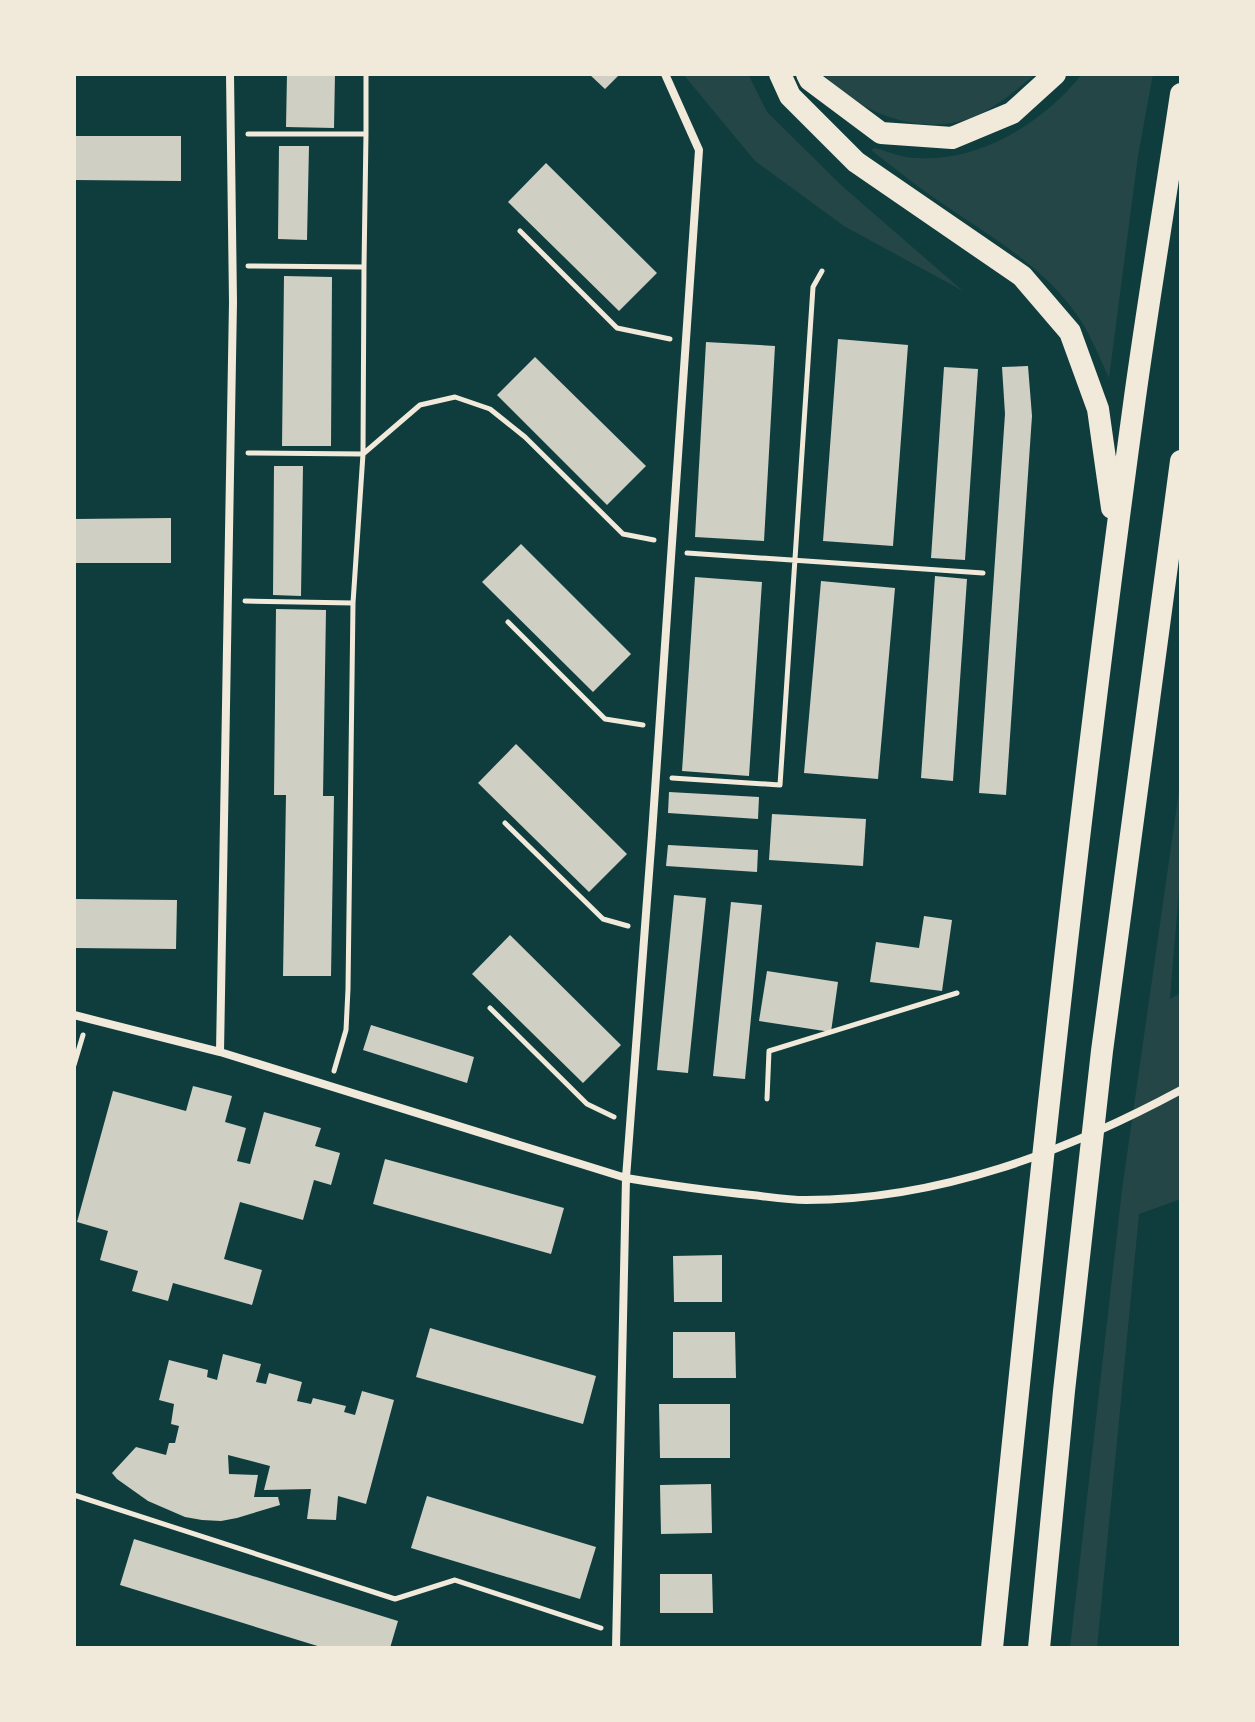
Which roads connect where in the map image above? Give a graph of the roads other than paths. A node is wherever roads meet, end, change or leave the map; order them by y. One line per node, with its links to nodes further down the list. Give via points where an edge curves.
1 (230, 74): 11 (street, via 233,266)
2 (665, 74): 13 (street, via 699,150)
3 (780, 74): 9 (highway, via 790,96 856,162 1022,276 1070,332 1098,409)
4 (807, 74): 5 (highway, via 881,133 952,138 1012,113)
5 (1055, 74)
6 (1181, 94): 9 (highway)
7 (1181, 461): 8 (highway)
8 (1178, 499): 16 (highway, via 1100,1067)
9 (1116, 537): 15 (highway, via 1037,1206)
10 (74, 1015): 11 (street)
11 (220, 1052): 13 (street)
12 (1181, 1090): 13 (street, via 1039,1156 890,1195 805,1200)
13 (626, 1178): 14 (street)
14 (616, 1648)
15 (992, 1648)
16 (1039, 1648)

